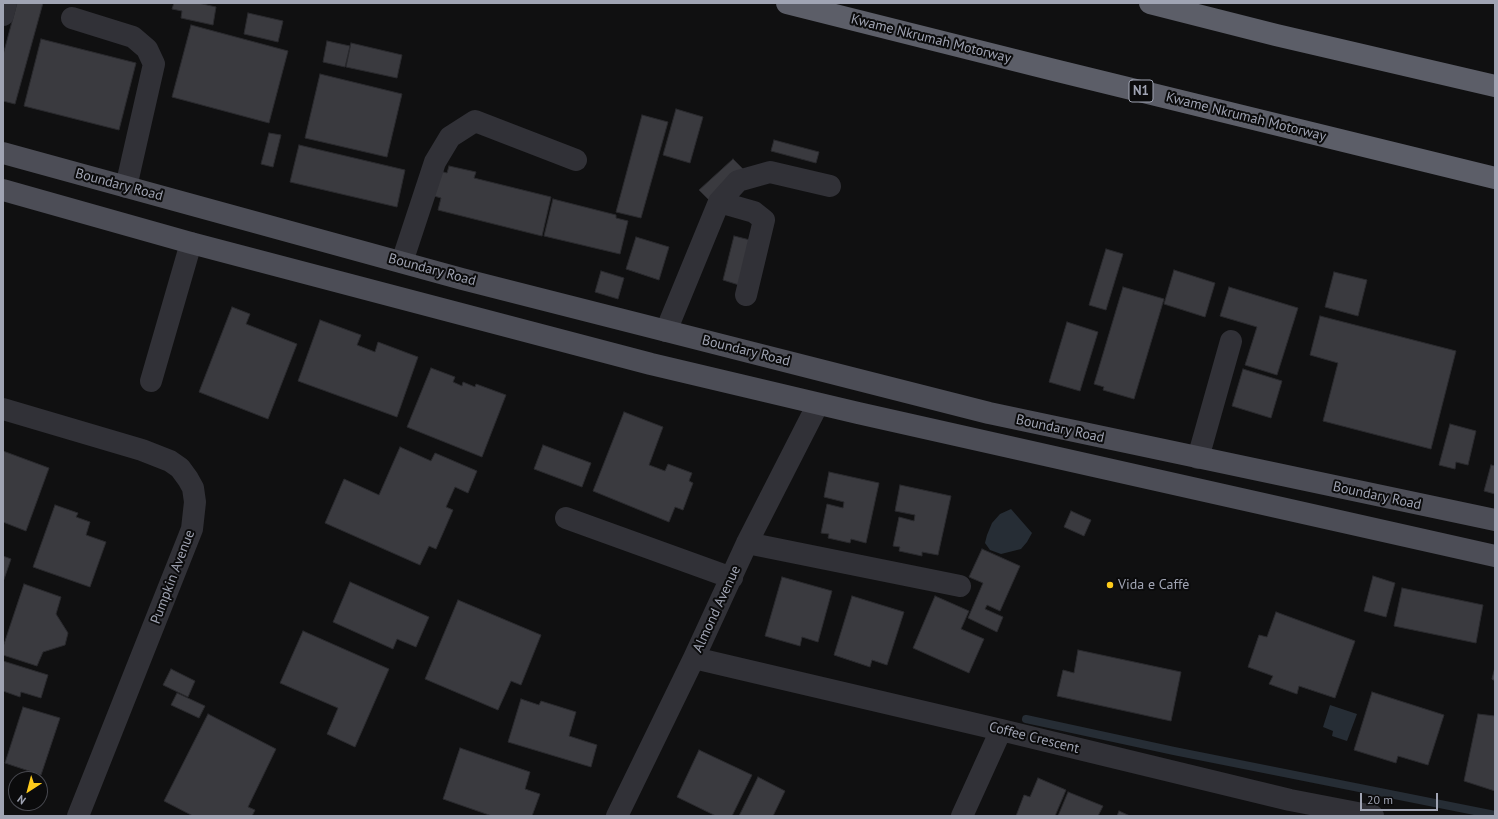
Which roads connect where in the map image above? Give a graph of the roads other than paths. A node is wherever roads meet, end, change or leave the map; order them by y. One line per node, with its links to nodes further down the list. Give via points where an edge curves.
1 (6, 3): 4 (street)
2 (787, 3): 9 (highway, Kwame Nkrumah Motorway / N1)
3 (1150, 3): 6 (highway)
4 (3, 15)
5 (72, 18): 10 (street, via 134,37 147,49 154,64)
6 (1495, 86)
7 (3, 154): 10 (main road, Boundary Road)
8 (576, 160): 15 (street, via 475,121 450,137 435,162)
9 (1495, 178)
10 (126, 186): 15 (main road, Boundary Road)
11 (830, 186): 13 (street, via 770,172 738,181)
12 (3, 190): 14 (main road, Boundary Road)
13 (718, 202): 16 (street, via 754,212 764,220); 17 (street)
14 (191, 243): 19 (street); 20 (main road, Boundary Road, via 651,364)
15 (402, 262): 17 (main road, Boundary Road)
16 (746, 295)
17 (666, 331): 22 (main road, Boundary Road, via 988,414)
18 (1231, 341): 22 (street)
19 (151, 381)
20 (818, 404): 25 (street, Almond Avenue); 26 (main road, Boundary Road)
21 (3, 409): 32 (street, Pumpkin Avenue, via 142,450 170,461 180,468 193,488 195,502 192,529)
22 (1198, 458): 24 (main road, Boundary Road)
23 (566, 518): 27 (street)
24 (1495, 520)
25 (747, 543): 27 (street, Almond Avenue); 28 (street)
26 (1495, 556)
27 (732, 578): 29 (street, Almond Avenue)
28 (960, 586)
29 (694, 658): 30 (street, Coffee Crescent); 33 (street, Almond Avenue)
30 (1001, 730): 31 (street, Coffee Crescent); 34 (street)
31 (1286, 808): 35 (street, Coffee Crescent)
32 (78, 816)
33 (617, 816)
34 (962, 816)
35 (1373, 816)

